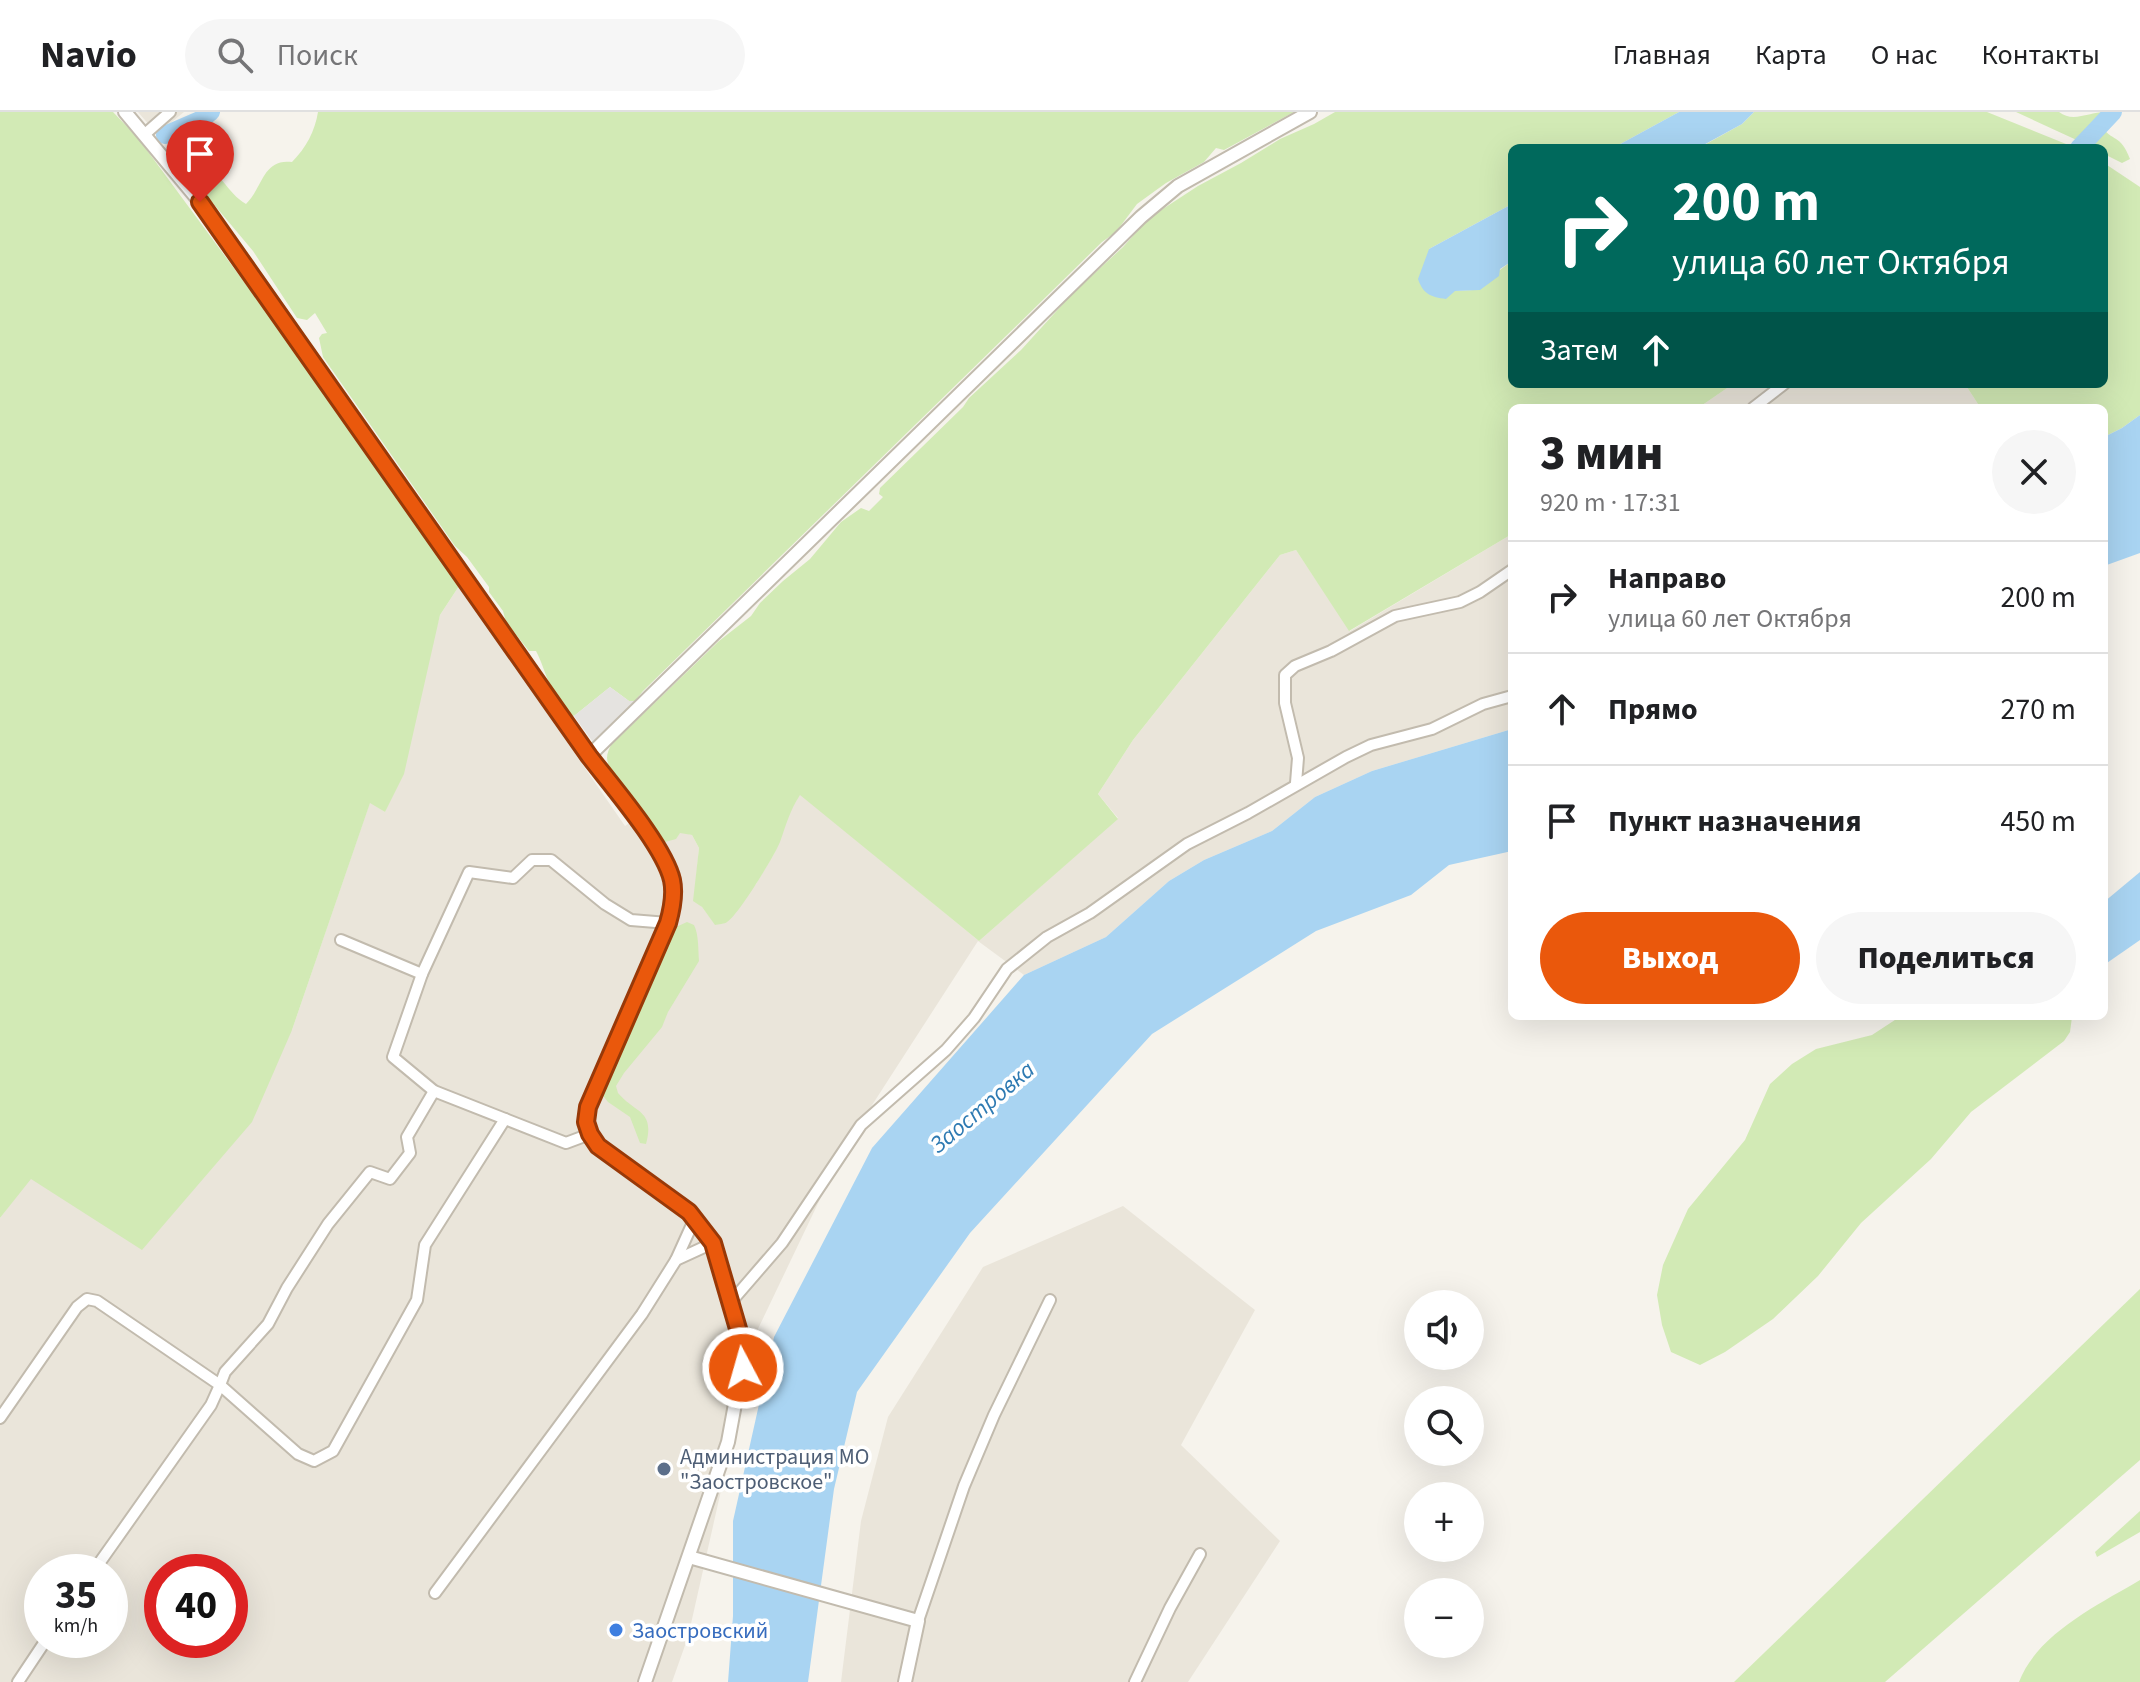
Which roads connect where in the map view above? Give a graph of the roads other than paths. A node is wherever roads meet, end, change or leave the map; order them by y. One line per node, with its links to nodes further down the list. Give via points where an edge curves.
1 (125, 112): 4 (street)
2 (170, 112): 4 (street)
3 (1310, 112): 9 (street, via 1178,186 1141,217)
4 (145, 134): 9 (street, via 256,279)
5 (1779, 388): 6 (street)
6 (1758, 404)
7 (1508, 573): 10 (street, via 1460,602 1395,616 1285,675 1285,703 1298,758)
8 (1508, 697): 10 (street, via 1432,729 1371,745)
9 (589, 756): 11 (street, via 667,866 673,881)
10 (1296, 783): 21 (street, via 1187,844 1007,969 946,1050 861,1125 782,1243)
11 (668, 923): 13 (street, via 631,920 551,860 532,860 513,878 469,872); 16 (street, via 593,1091 586,1122)
12 (341, 940): 13 (street)
13 (422, 974): 14 (street, via 393,1057)
14 (434, 1091): 15 (street); 22 (street, via 407,1137 410,1153 390,1179 370,1172 328,1224 268,1324 225,1372)
15 (505, 1119): 16 (street, via 566,1143); 22 (street, via 425,1245 417,1300 333,1451 314,1461 298,1454)
16 (590, 1134): 17 (street, via 598,1146)
17 (695, 1218): 18 (street); 19 (street)
18 (713, 1243): 19 (street); 21 (street)
19 (676, 1260): 27 (street, via 642,1314)
20 (1050, 1300): 28 (street, via 964,1486)
21 (731, 1302): 26 (street, via 743,1368 728,1442)
22 (220, 1385): 23 (street, via 87,1299); 24 (street, via 200,1423)
23 (0, 1418)
24 (106, 1554)
25 (1200, 1554): 33 (street)
26 (689, 1557): 28 (street); 31 (street)
27 (435, 1593)
28 (918, 1621): 32 (street)
29 (34, 1658): 30 (street)
30 (18, 1682)
31 (645, 1682)
32 (905, 1682)
33 (1135, 1682)

